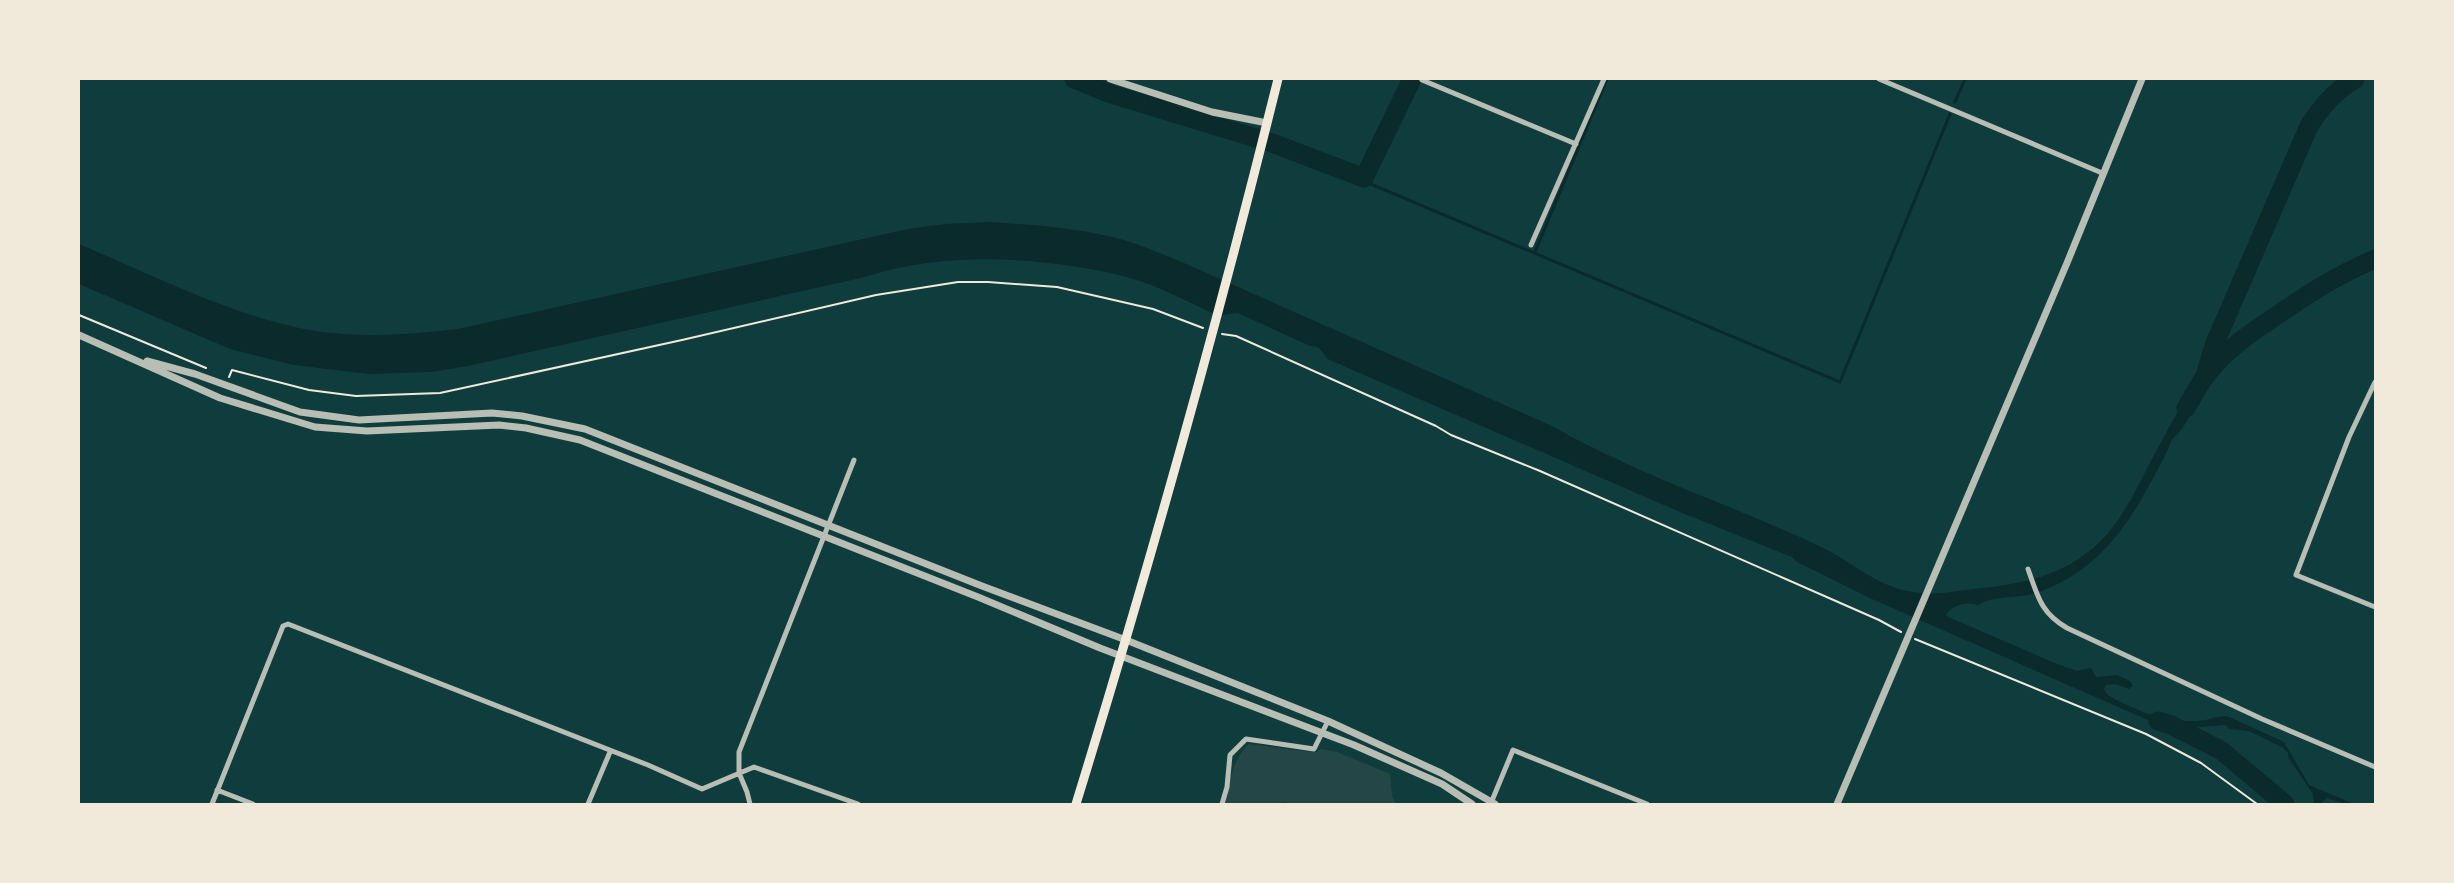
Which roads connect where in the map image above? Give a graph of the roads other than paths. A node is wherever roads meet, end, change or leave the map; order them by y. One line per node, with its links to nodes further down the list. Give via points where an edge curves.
1 (1110, 79): 7 (street, via 1212,112)
2 (1278, 79): 7 (main road)
3 (1604, 79): 8 (street)
4 (1879, 79): 9 (street)
5 (2142, 79): 9 (street)
6 (1422, 80): 8 (street)
7 (1267, 123): 19 (main road)
8 (1576, 144): 10 (street)
9 (2102, 173): 37 (street, via 2067,263)
10 (1532, 245)
11 (79, 335): 12 (street)
12 (127, 356): 15 (street, via 195,374 300,412 359,420 492,413 585,429); 16 (street, via 220,398 315,428 368,431 499,425 580,440)
13 (2375, 382): 18 (street, via 2349,437 2296,575)
14 (854, 460): 15 (street)
15 (829, 524): 16 (street); 19 (street)
16 (824, 536): 20 (street); 25 (street, via 739,752)
17 (2028, 569): 24 (street, via 2039,601 2051,619 2262,719)
18 (2375, 607)
19 (1126, 640): 20 (main road); 21 (street)
20 (1122, 656): 22 (street); 32 (main road)
21 (1328, 721): 22 (street); 35 (street, via 1441,773)
22 (1322, 732): 33 (street, via 1314,749 1246,739 1230,756); 34 (street, via 1442,784)
23 (610, 752): 25 (street, via 702,789); 26 (street, via 288,624 283,626); 29 (street)
24 (2375, 768)
25 (739, 773): 30 (street); 31 (street, via 754,767)
26 (217, 790): 27 (street); 28 (street)
27 (212, 804)
28 (253, 804)
29 (588, 804)
30 (750, 804)
31 (858, 804)
32 (1076, 804)
33 (1222, 804)
34 (1472, 804)
35 (1492, 804): 36 (street, via 1513,750)
36 (1647, 804)
37 (1837, 804)

